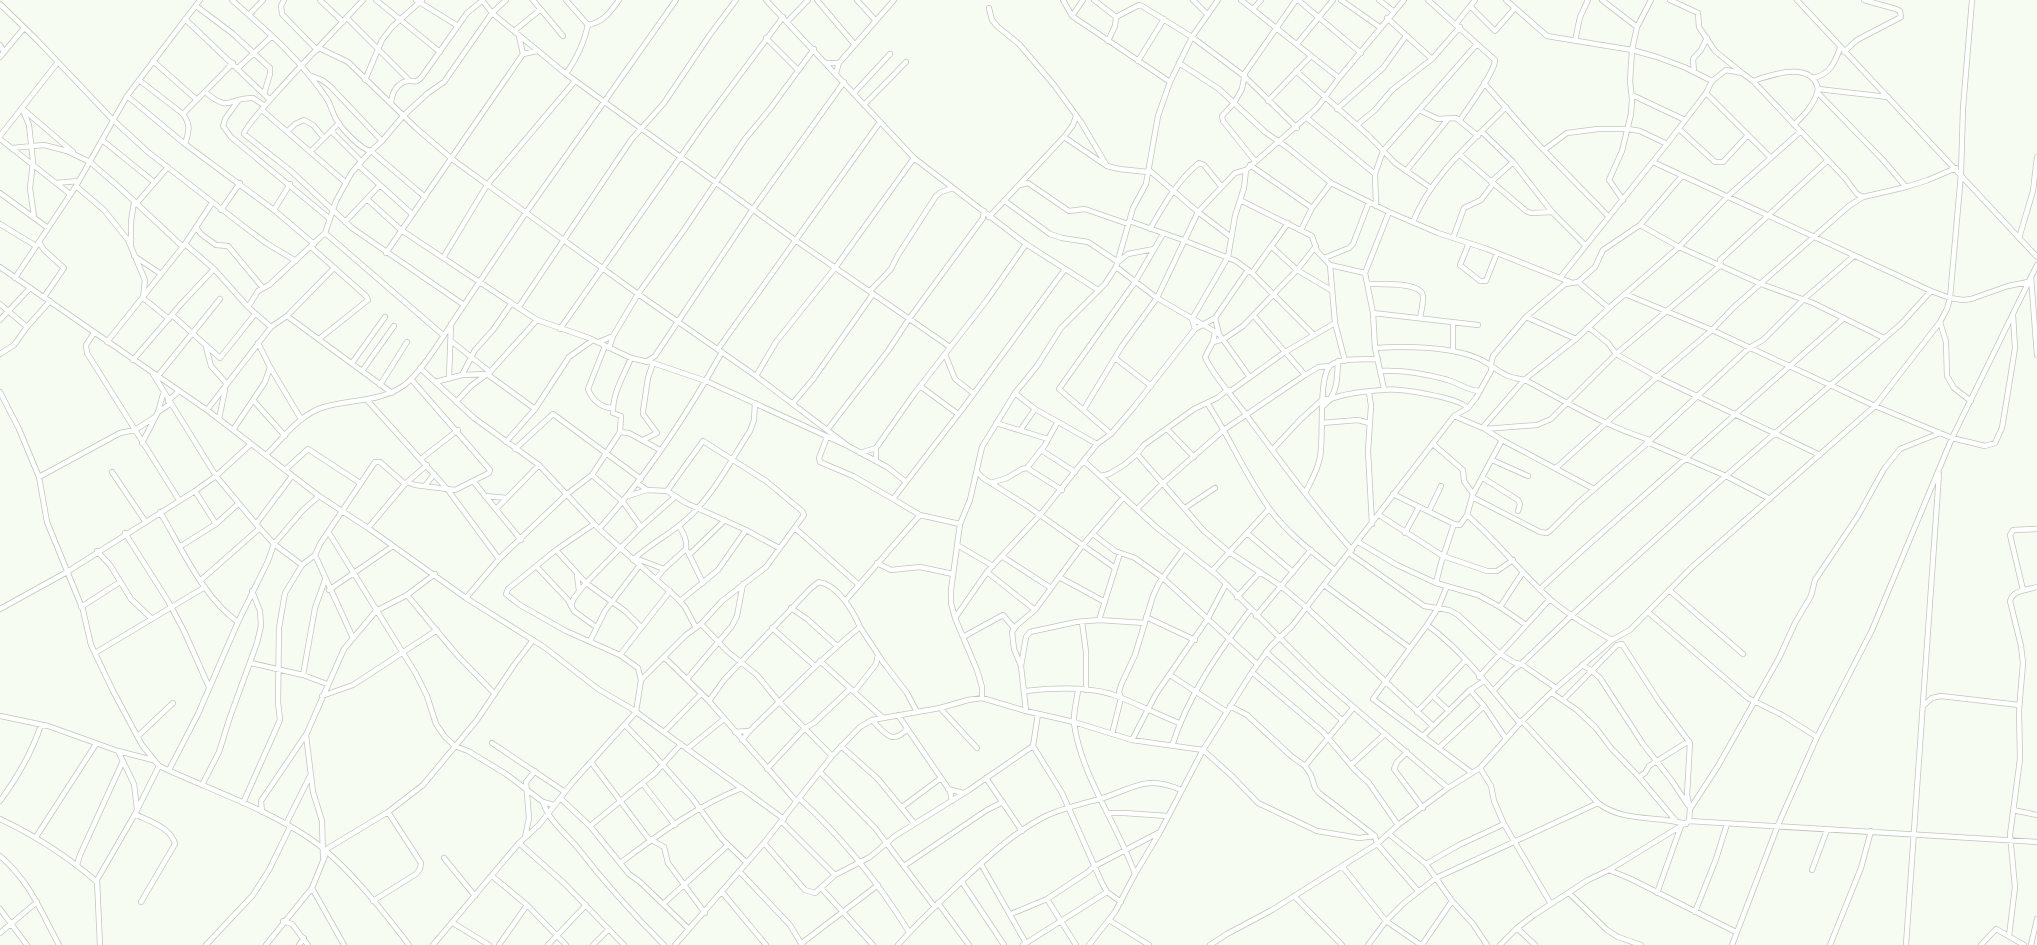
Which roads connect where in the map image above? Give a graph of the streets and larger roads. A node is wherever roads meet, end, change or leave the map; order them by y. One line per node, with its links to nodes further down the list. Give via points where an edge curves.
1 (200, 0): 44 (street)
2 (232, 0): 53 (street)
3 (263, 0): 53 (street)
4 (284, 0): 87 (street, via 281,6 282,14)
5 (320, 0): 64 (street)
6 (363, 0): 57 (street)
7 (376, 0): 62 (street)
8 (482, 0): 51 (street); 68 (street, via 467,13)
9 (506, 0): 51 (street)
10 (533, 0): 49 (street)
11 (566, 0): 66 (street)
12 (619, 0): 66 (street, via 607,16 597,23)
13 (676, 0): 148 (street)
14 (736, 0): 172 (street, via 664,103)
15 (766, 0): 55 (street)
16 (808, 0): 65 (street)
17 (817, 0): 86 (street)
18 (857, 0): 63 (street)
19 (894, 0): 63 (street)
20 (1063, 0): 54 (street)
21 (1083, 0): 54 (street)
22 (1094, 0): 56 (street)
23 (1193, 0): 52 (street)
24 (1218, 0): 52 (street)
25 (1241, 0): 48 (street)
26 (1261, 0): 48 (street)
27 (1297, 0): 58 (street); 71 (street)
28 (1333, 0): 58 (street)
29 (1341, 0): 72 (street)
30 (1379, 0): 50 (street)
31 (1404, 0): 50 (street)
32 (1428, 0): 67 (street)
33 (1475, 0): 45 (street)
34 (1506, 0): 47 (street)
35 (1588, 0): 81 (street, via 1580,17)
36 (1602, 0): 69 (street)
37 (1651, 0): 69 (street)
38 (1670, 0): 80 (street, via 1698,13 1699,27)
39 (1864, 0): 91 (street, via 1896,9 1900,11 1901,17)
40 (1972, 0): 215 (street, via 1964,94)
41 (419, 1): 62 (street); 68 (street)
42 (1799, 1): 91 (street)
43 (0, 4): 70 (street)
44 (196, 6): 60 (street); 94 (street)
45 (1470, 6): 47 (street, via 1495,31); 67 (street)
46 (989, 8): 159 (street, via 995,23 1033,59)
47 (1515, 8): 81 (street, via 1547,36)
48 (1253, 9): 71 (street)
49 (540, 10): 73 (street); 75 (street)
50 (1393, 11): 59 (street)
51 (492, 13): 73 (street); 158 (street, via 444,82)
52 (1207, 14): 78 (street)
53 (249, 15): 77 (street)
54 (1072, 16): 82 (street)
55 (782, 17): 65 (street); 79 (street)
56 (1116, 17): 61 (street, via 1139,5); 82 (street)
57 (347, 18): 64 (street); 89 (street)
58 (1319, 18): 83 (street); 96 (street)
59 (1387, 18): 72 (street); 76 (street)
60 (185, 19): 102 (street); 106 (street)
61 (1164, 19): 78 (street); 103 (street)
62 (400, 20): 89 (street, via 382,40); 95 (street)
63 (876, 21): 86 (street)
64 (343, 22): 87 (street)
65 (787, 22): 88 (street)
66 (588, 25): 120 (street, via 579,55)
67 (1458, 25): 84 (street); 101 (street)
68 (458, 26): 95 (street)
69 (1637, 27): 90 (street)
70 (24, 28): 93 (street); 104 (street)
71 (1276, 28): 83 (street); 121 (street)
72 (1381, 28): 96 (street)
73 (514, 31): 74 (street)
74 (519, 36): 92 (street); 97 (street)
75 (563, 36)
76 (1406, 36): 101 (street); 155 (street, via 1382,68)
77 (271, 37): 94 (street); 111 (street)
78 (1192, 37): 109 (street); 121 (street)
79 (766, 38): 113 (street); 197 (street)
80 (1707, 38): 110 (street, via 1718,54); 116 (street, via 1693,60)
81 (1575, 40): 90 (street)
82 (1108, 41): 103 (street)
83 (1297, 44): 99 (street)
84 (1478, 44): 132 (street, via 1495,60); 156 (street)
85 (0, 45): 93 (street)
86 (855, 45): 108 (street)
87 (318, 49): 111 (street); 125 (street, via 348,62)
88 (814, 49): 107 (street); 113 (street)
89 (378, 50): 125 (street); 126 (street)
90 (1632, 50): 116 (street); 140 (street)
91 (1842, 50): 123 (street, via 1825,74); 133 (street)
92 (537, 51): 97 (street); 120 (street)
93 (4, 52): 100 (street)
94 (254, 52): 112 (street); 138 (street, via 270,68)
95 (440, 52): 126 (street, via 417,82)
96 (1361, 53): 122 (street)
97 (523, 54): 199 (street)
98 (890, 54): 136 (street)
99 (1311, 56): 115 (street); 122 (street)
100 (0, 57)
101 (1432, 59): 168 (street, via 1392,90)
102 (153, 61): 124 (street); 144 (street)
103 (1138, 61): 131 (street)
104 (58, 62): 154 (street); 161 (street)
105 (906, 62): 151 (street)
106 (233, 63): 112 (street); 135 (street)
107 (826, 63): 108 (street); 117 (street)
108 (839, 63): 117 (street)
109 (1179, 63): 131 (street); 149 (street)
110 (1731, 64): 114 (street); 118 (street)
111 (302, 66): 119 (street); 145 (street)
112 (238, 68): 138 (street)
113 (798, 70): 220 (street, via 745,138)
114 (1726, 70): 118 (street); 128 (street)
115 (1296, 72): 142 (street); 146 (street)
116 (1694, 72): 128 (street)
117 (836, 73): 130 (street)
118 (1742, 73): 129 (street)
119 (308, 74): 166 (street, via 330,104); 183 (street, via 330,86)
120 (566, 74): 127 (street)
121 (1244, 76): 146 (street); 149 (street, via 1242,89)
122 (1339, 78): 142 (street)
123 (1813, 78): 129 (street, via 1804,73 1794,72); 134 (street)
124 (139, 80): 141 (street); 157 (street)
125 (365, 80): 150 (street)
126 (409, 80): 150 (street, via 392,93)
127 (575, 81): 148 (street); 227 (street)
128 (1712, 81): 137 (street)
129 (1753, 81): 167 (street)
130 (844, 82): 136 (street); 251 (street)
131 (1170, 82): 212 (street, via 1158,116)
132 (1484, 83): 152 (street); 163 (street)
133 (1877, 86): 139 (street); 143 (street)
134 (1818, 91): 139 (street); 167 (street, via 1810,108); 231 (street)
135 (205, 92): 144 (street); 147 (street, via 219,104)
136 (854, 93): 151 (street)
137 (1706, 93): 164 (street); 177 (street)
138 (264, 94): 145 (street)
139 (1867, 94): 143 (street)
140 (1632, 95): 164 (street); 170 (street)
141 (127, 96): 161 (street); 185 (street)
142 (1324, 97): 155 (street); 160 (street, via 1322,103)
143 (1888, 97): 210 (street)
144 (198, 100): 157 (street)
145 (270, 100): 153 (street)
146 (1268, 100): 169 (street)
147 (238, 101): 153 (street, via 253,98); 225 (street, via 225,119 225,130)
148 (604, 102): 172 (street); 260 (street)
149 (1234, 102): 184 (street, via 1265,132); 200 (street, via 1221,119)
150 (391, 103): 158 (street)
151 (864, 105): 165 (street)
152 (1506, 107): 175 (street); 189 (street)
153 (264, 108): 174 (street); 254 (street, via 244,134 291,172)
154 (23, 109): 180 (street); 187 (street, via 30,130); 193 (street)
155 (1337, 109): 168 (street)
156 (1419, 110): 162 (street, via 1438,119); 191 (street)
157 (183, 114): 185 (street, via 190,125)
158 (403, 116): 183 (street); 199 (street)
159 (1076, 116): 179 (street); 208 (street)
160 (1307, 118): 169 (street); 214 (street)
161 (112, 119): 182 (street); 209 (street)
162 (1448, 119): 163 (street); 213 (street)
163 (1460, 120): 178 (street)
164 (1685, 120): 171 (street)
165 (880, 122): 198 (street); 285 (street)
166 (339, 123): 173 (street); 190 (street, via 364,149)
167 (1794, 125): 176 (street)
168 (1357, 126): 191 (street)
169 (1297, 128): 184 (street)
170 (1628, 129): 186 (street, via 1652,136); 189 (street, via 1567,132); 243 (street, via 1618,162 1609,180)
171 (1679, 129): 177 (street, via 1719,164); 186 (street)
172 (642, 130): 197 (street); 284 (street, via 631,140)
173 (331, 131): 181 (street); 205 (street)
174 (287, 132): 181 (street, via 304,120 313,125); 192 (street)
175 (1482, 132): 178 (street); 203 (street)
176 (1800, 132): 195 (street); 201 (street)
177 (1748, 135): 195 (street)
178 (1478, 136): 194 (street)
179 (1064, 137): 208 (street); 230 (street)
180 (0, 138): 188 (street)
181 (324, 138): 192 (street)
182 (102, 140): 202 (street); 218 (street)
183 (382, 141): 190 (street)
184 (1280, 142): 200 (street); 223 (street)
185 (185, 144): 222 (street)
186 (1667, 144): 204 (street)
187 (30, 147): 188 (street); 193 (street, via 49,146); 207 (street)
188 (12, 148): 207 (street)
189 (1544, 150): 264 (street)
190 (371, 151): 205 (street); 239 (street)
191 (1384, 151): 213 (street); 214 (street)
192 (310, 152): 219 (street)
193 (75, 155): 202 (street)
194 (1460, 155): 224 (street); 233 (street)
195 (1770, 157): 240 (street)
196 (2037, 157): 283 (street, via 2033,191)
197 (680, 158): 220 (street); 314 (street)
198 (914, 158): 232 (street); 312 (street)
199 (452, 159): 227 (street); 239 (street)
200 (1255, 161): 206 (street)
201 (1827, 161): 237 (street); 261 (street)
202 (90, 162): 217 (street); 247 (street)
203 (1513, 162): 224 (street); 258 (street)
204 (1653, 162): 216 (street); 243 (street)
205 (360, 163): 219 (street); 226 (street)
206 (1250, 165): 211 (street); 250 (street)
207 (33, 166): 221 (street); 262 (street, via 30,188)
208 (1107, 166): 212 (street)
209 (168, 167): 218 (street); 248 (street)
210 (1956, 168): 215 (street); 231 (street)
211 (1246, 170): 229 (street, via 1235,172); 242 (street)
212 (1149, 171): 234 (street); 269 (street)
213 (1406, 171): 233 (street)
214 (1375, 174): 249 (street)
215 (1961, 174): 283 (street); 343 (street)
216 (1682, 176): 240 (street); 272 (street)
217 (78, 181): 221 (street); 228 (street)
218 (154, 182): 247 (street)
219 (345, 182): 254 (street)
220 (716, 182): 251 (street); 337 (street)
221 (55, 183): 236 (street)
222 (240, 183): 252 (street); 253 (street)
223 (1331, 183): 245 (street); 250 (street)
224 (1492, 183): 258 (street, via 1526,211); 282 (street, via 1481,200 1464,208)
225 (290, 184): 253 (street); 266 (street)
226 (380, 185): 241 (street); 259 (street)
227 (487, 185): 260 (street); 304 (street)
228 (76, 186): 236 (street); 292 (street, via 115,221)
229 (1221, 186): 234 (street, via 1204,165 1199,163); 256 (street)
230 (1017, 187): 244 (street); 269 (street, via 1028,183 1070,211 1085,209)
231 (1906, 187): 238 (street)
232 (953, 188): 255 (street); 336 (street, via 936,196 891,269)
233 (1431, 188): 268 (street)
234 (1173, 190): 256 (street); 275 (street)
235 (0, 193): 262 (street)
236 (70, 194): 274 (street)
237 (1857, 194): 238 (street); 246 (street)
238 (1863, 196): 246 (street)
239 (425, 197): 259 (street)
240 (1727, 197): 261 (street); 296 (street)
241 (367, 199): 267 (street); 276 (street)
242 (1240, 200): 270 (street); 280 (street)
243 (1623, 200): 264 (street)
244 (1005, 201): 263 (street); 307 (street, via 1050,234 1088,242)
245 (1369, 202): 249 (street); 305 (street, via 1353,244)
246 (1854, 202): 281 (street)
247 (135, 203): 290 (street); 292 (street, via 131,222)
248 (212, 203): 252 (street); 273 (street)
249 (1376, 206): 257 (street)
250 (1312, 208): 277 (street)
251 (753, 209): 285 (street); 370 (street)
252 (221, 210): 306 (street)
253 (274, 210): 293 (street)
254 (333, 211): 266 (street); 267 (street)
255 (984, 211): 263 (street); 265 (street)
256 (1198, 212): 280 (street); 286 (street)
257 (1389, 212): 268 (street); 319 (street)
258 (1552, 212): 291 (street)
259 (412, 214): 276 (street)
260 (525, 214): 284 (street); 324 (street)
261 (1767, 216): 281 (street); 309 (street, via 1720,260)
262 (34, 217): 274 (street)
263 (991, 217): 265 (street); 288 (street)
264 (1609, 217): 291 (street)
265 (983, 218): 366 (street)
266 (330, 219): 278 (street)
267 (345, 222): 298 (street)
268 (1413, 222): 282 (street)
269 (1129, 223): 275 (street); 307 (street)
270 (1288, 223): 277 (street); 294 (street)
271 (0, 224): 287 (street)
272 (1640, 225): 296 (street); 327 (street, via 1603,250 1595,267)
273 (196, 227): 290 (street); 332 (street, via 216,245 228,246)
274 (48, 228): 287 (street)
275 (1150, 229): 279 (street)
276 (401, 230): 298 (street); 304 (street)
277 (1301, 230): 295 (street, via 1312,236)
278 (325, 234): 293 (street); 388 (street)
279 (1163, 234): 286 (street); 297 (street)
280 (1231, 237): 302 (street)
281 (1812, 237): 301 (street); 330 (street)
282 (1453, 238): 289 (street)
283 (2020, 238): 303 (street)
284 (564, 240): 314 (street); 351 (street)
285 (795, 240): 312 (street); 406 (street)
286 (1183, 240): 302 (street); 342 (street)
287 (38, 244): 322 (street); 340 (street, via 64,268)
288 (1026, 244): 315 (street); 403 (street)
289 (1469, 244): 299 (street); 299 (street, via 1460,265 1480,281 1486,280)
290 (184, 245): 316 (street); 320 (street)
291 (1585, 245): 323 (street)
292 (131, 246): 300 (street)
293 (312, 246): 306 (street); 313 (street)
294 (1271, 246): 317 (street); 318 (street)
295 (1316, 246): 305 (street); 317 (street)
296 (1679, 247): 309 (street); 339 (street)
297 (1154, 249): 307 (street, via 1128,254); 325 (street)
298 (386, 253): 349 (street)
299 (1497, 253): 323 (street)
300 (134, 256): 320 (street); 341 (street, via 145,280)
301 (1854, 256): 335 (street); 345 (street)
302 (1228, 257): 318 (street); 367 (street)
303 (2037, 257)
304 (443, 258): 324 (street)
305 (1324, 258): 308 (street)
306 (296, 261): 332 (street)
307 (1117, 265): 325 (street); 333 (street, via 1112,275)
308 (1330, 265): 319 (street); 334 (street)
309 (1721, 265): 330 (street); 353 (street)
310 (2037, 265): 321 (street)
311 (0, 267): 322 (street)
312 (835, 268): 336 (street); 436 (street, via 776,342)
313 (334, 269): 358 (street); 391 (street, via 368,300)
314 (603, 269): 337 (street); 381 (street)
315 (1065, 269): 333 (street); 458 (street)
316 (214, 270): 350 (street); 360 (street)
317 (1297, 270): 334 (street); 338 (street)
318 (1250, 271): 338 (street); 363 (street)
319 (1365, 273): 329 (street)
320 (161, 274): 341 (street)
321 (2031, 277): 328 (street); 412 (street)
322 (15, 278): 331 (street)
323 (1560, 278): 326 (street)
324 (479, 282): 348 (street); 349 (street)
325 (1136, 282): 342 (street); 479 (street, via 1060,387 1060,392)
326 (1570, 282): 327 (street); 362 (street)
327 (1578, 282): 352 (street)
328 (2028, 282): 343 (street, via 1971,299); 357 (street)
329 (1368, 284): 355 (street); 364 (street, via 1395,283 1418,290 1423,298)
330 (1761, 284): 345 (street); 383 (street)
331 (30, 288): 340 (street); 354 (street)
332 (263, 288): 350 (street, via 258,291)
333 (1098, 290): 459 (street, via 1061,328 1037,366)
334 (1331, 290): 372 (street)
335 (1931, 291): 343 (street); 390 (street, via 1912,313)
336 (872, 292): 366 (street); 470 (street, via 814,378)
337 (638, 294): 370 (street); 389 (street)
338 (1272, 294): 359 (street); 387 (street)
339 (1625, 294): 352 (street); 353 (street)
340 (44, 297): 346 (street)
341 (143, 298): 360 (street); 396 (street)
342 (1157, 298): 367 (street); 416 (street)
343 (1950, 298): 371 (street)
344 (220, 299): 386 (street)
345 (1804, 300): 365 (street); 405 (street, via 1763,340)
346 (50, 301): 378 (street); 384 (street)
347 (0, 304): 354 (street)
348 (511, 304): 351 (street); 413 (street)
349 (464, 305): 374 (street)
350 (248, 307): 356 (street)
351 (518, 308): 369 (street)
352 (1609, 308): 380 (street)
353 (1668, 311): 383 (street); 411 (street)
354 (8, 312): 368 (street); 378 (street)
355 (1373, 313): 364 (street); 404 (street)
356 (255, 314): 379 (street); 401 (street, via 220,358)
357 (2013, 314): 466 (street); 509 (street, via 2012,367 1998,438 1995,443 1985,446)
358 (287, 316): 379 (street); 391 (street)
359 (1254, 316): 392 (street); 408 (street)
360 (170, 317): 386 (street); 418 (street)
361 (385, 317): 422 (street)
362 (1526, 317): 393 (street); 424 (street)
363 (1214, 318): 375 (street); 385 (street)
364 (1420, 318): 373 (street)
365 (1844, 318): 390 (street); 426 (street)
366 (909, 319): 403 (street); 495 (street, via 888,351)
367 (1192, 319): 375 (street); 382 (street)
368 (0, 320)
369 (537, 320): 381 (street); 432 (street)
370 (678, 322): 406 (street); 414 (street)
371 (1940, 322): 466 (street, via 1946,342 1947,376 1954,388); 473 (street)
372 (1335, 323): 387 (street); 420 (street)
373 (1452, 323): 376 (street); 407 (street)
374 (451, 324): 388 (street); 395 (street)
375 (1204, 325): 382 (street); 385 (street)
376 (1478, 325)
377 (394, 326): 429 (street)
378 (27, 327): 409 (street, via 14,345)
379 (271, 327): 400 (street)
380 (1588, 327): 393 (street); 411 (street, via 1608,343)
381 (560, 329): 394 (street)
382 (1195, 329): 449 (street)
383 (1712, 330): 405 (street); 439 (street)
384 (94, 333): 396 (street); 498 (street, via 86,345 87,353)
385 (1217, 333): 392 (street); 399 (street)
386 (192, 334): 401 (street); 438 (street)
387 (1313, 334): 408 (street)
388 (443, 335): 428 (street)
389 (613, 336): 398 (street); 402 (street)
390 (1884, 338): 450 (street)
391 (319, 339): 422 (street)
392 (1224, 339): 399 (street); 437 (street)
393 (1576, 339): 442 (street)
394 (593, 340): 398 (street); 477 (street, via 569,357)
395 (451, 341): 413 (street); 440 (street)
396 (107, 342): 418 (street)
397 (407, 342): 446 (street)
398 (599, 342): 402 (street)
399 (1213, 342): 453 (street, via 1205,357)
400 (258, 343): 427 (street); 447 (street)
401 (206, 347): 447 (street, via 214,372)
402 (607, 347): 415 (street); 475 (street, via 588,389 592,398 599,404)
403 (950, 347): 410 (street)
404 (1375, 348): 407 (street, via 1405,347); 417 (street)
405 (1750, 348): 426 (street); 461 (street)
406 (720, 350): 436 (street); 443 (street)
407 (1453, 351): 424 (street)
408 (1285, 352): 434 (street); 437 (street)
409 (0, 354)
410 (945, 354): 448 (street); 458 (street, via 955,379)
411 (1616, 354): 439 (street); 472 (street)
412 (2037, 355)
413 (471, 356): 432 (street); 433 (street)
414 (655, 356): 421 (street); 423 (street)
415 (631, 358): 421 (street); 475 (street, via 620,382)
416 (1115, 358): 449 (street); 479 (street)
417 (1378, 359): 420 (street); 430 (street)
418 (133, 360): 431 (street)
419 (1338, 361): 420 (street); 425 (street); 462 (street, via 1335,391)
420 (1345, 361)
421 (646, 362): 423 (street)
422 (352, 363): 429 (street)
423 (654, 363): 443 (street); 511 (street, via 648,378 642,411 657,433)
424 (1490, 364): 442 (street, via 1506,375); 454 (street, via 1492,370)
425 (1330, 366): 434 (street, via 1319,367); 465 (street, via 1326,371)
426 (1789, 366): 450 (street); 484 (street)
427 (270, 367): 435 (street); 444 (street)
428 (420, 368): 441 (street); 445 (street)
429 (362, 371): 446 (street)
430 (1380, 371): 451 (street); 454 (street, via 1425,375)
431 (152, 373): 438 (street); 460 (street)
432 (489, 373): 433 (street); 467 (street, via 471,386); 477 (street)
433 (462, 374): 440 (street)
434 (1305, 375): 483 (street)
435 (276, 376): 444 (street); 488 (street)
436 (756, 376): 470 (street)
437 (1249, 376): 453 (street, via 1232,390)
438 (157, 377): 452 (street)
439 (1656, 377): 461 (street); 490 (street)
440 (450, 378): 445 (street)
441 (411, 379): 457 (street); 500 (street)
442 (1524, 380): 472 (street); 494 (street)
443 (706, 381): 469 (street); 522 (street)
444 (265, 382): 463 (street)
445 (435, 382): 467 (street)
446 (380, 384): 457 (street)
447 (226, 386): 480 (street); 487 (street)
448 (920, 386): 482 (street); 520 (street)
449 (1151, 386): 504 (street)
450 (1830, 386): 473 (street); 505 (street)
451 (1384, 389): 456 (street); 476 (street, via 1427,394 1464,404)
452 (179, 391): 468 (street); 480 (street)
453 (1226, 391): 471 (street); 483 (street)
454 (1480, 391): 476 (street)
455 (0, 392): 554 (street)
456 (1369, 392): 462 (street); 493 (street)
457 (392, 393): 464 (street)
458 (974, 393): 482 (street)
459 (1015, 393): 478 (street); 489 (street)
460 (163, 394): 468 (street); 481 (street)
461 (1698, 395): 484 (street); 514 (street)
462 (1330, 399): 465 (street); 474 (street)
463 (253, 400): 499 (street); 506 (street)
464 (367, 400): 488 (street, via 324,407 309,413); 531 (street)
465 (1322, 400): 474 (street); 524 (street)
466 (1971, 401): 509 (street)
467 (456, 402): 513 (street)
468 (169, 403): 481 (street); 549 (street)
469 (754, 403): 508 (street); 533 (street, via 753,425)
470 (793, 403): 495 (street)
471 (1207, 403): 497 (street); 501 (street, via 1194,409)
472 (1568, 404): 490 (street); 494 (street, via 1552,419 1537,425)
473 (1875, 406): 503 (street); 528 (street)
474 (1322, 407): 492 (street)
475 (613, 408): 502 (street, via 613,413 621,416)
476 (1468, 408): 485 (street)
477 (535, 409): 513 (street)
478 (1035, 409): 491 (street); 496 (street)
479 (1084, 409): 504 (street)
480 (207, 410): 487 (street)
481 (158, 412): 486 (street)
482 (958, 414): 560 (street)
483 (1246, 414): 497 (street); 524 (street)
484 (1736, 414): 505 (street); 532 (street)
485 (1454, 416): 494 (street); 518 (street)
486 (155, 417): 498 (street); 515 (street)
487 (219, 419): 499 (street)
488 (301, 420): 506 (street)
489 (996, 422): 496 (street); 544 (street, via 982,447)
490 (1605, 422): 507 (street); 540 (street)
491 (1057, 423): 510 (street); 517 (street)
492 (1322, 423): 493 (street, via 1358,420); 576 (street, via 1320,459 1317,471)
493 (1369, 423): 613 (street)
494 (1484, 428): 512 (street)
495 (828, 429): 519 (street)
496 (1021, 429): 510 (street)
497 (1225, 429): 530 (street); 598 (street, via 1248,477)
498 (135, 430): 515 (street); 554 (street, via 120,433)
499 (233, 430): 516 (street)
500 (458, 430): 531 (street); 559 (street, via 490,470)
501 (1168, 430): 527 (street, via 1144,445); 530 (street)
502 (620, 432): 511 (street, via 629,432); 525 (street)
503 (1940, 433): 509 (street); 798 (street, via 1905,446 1890,460 1858,516 1817,577 1811,596)
504 (1111, 434): 517 (street)
505 (1776, 434): 528 (street); 553 (street)
506 (285, 436): 529 (street)
507 (1638, 436): 514 (street); 514 (street)
508 (827, 437): 519 (street); 586 (street, via 819,458 820,462 854,476)
509 (1952, 438): 541 (street)
510 (1048, 439): 523 (street)
511 (642, 440): 522 (street)
512 (1502, 440): 534 (street); 540 (street)
513 (506, 442): 521 (street)
514 (1647, 442): 532 (street); 570 (street)
515 (142, 443): 588 (street)
516 (252, 444): 529 (street); 549 (street)
517 (1097, 444): 536 (street)
518 (1433, 444): 578 (street); 581 (street, via 1464,470 1464,481)
519 (848, 446): 526 (street)
520 (876, 448): 526 (street); 535 (street)
521 (515, 449): 525 (street, via 553,414); 538 (street)
522 (660, 450): 557 (street)
523 (1041, 450): 539 (street); 545 (street)
524 (1272, 450): 576 (street)
525 (607, 453): 548 (street); 557 (street)
526 (860, 453): 535 (street)
527 (1137, 454): 547 (street); 566 (street)
528 (1820, 454): 587 (street)
529 (266, 455): 542 (street)
530 (1194, 457): 566 (street)
531 (422, 458): 537 (street)
532 (1687, 458): 553 (street); 691 (street)
533 (733, 459): 575 (street, via 703,440); 594 (street); 619 (street, via 766,481 802,511 804,515)
534 (1492, 460): 552 (street); 556 (street)
535 (876, 461): 560 (street)
536 (1084, 461): 545 (street); 551 (street)
537 (427, 465): 546 (street); 563 (street)
538 (539, 465): 577 (street); 584 (street)
539 (1027, 468): 565 (street); 573 (street)
540 (1556, 468): 570 (street)
541 (1939, 469): 801 (street, via 1923,688); 837 (street, via 1872,630)
542 (285, 470): 550 (street); 562 (street, via 308,449)
543 (112, 472): 608 (street)
544 (976, 472): 555 (street); 561 (street)
545 (1075, 472): 573 (street)
546 (434, 474): 567 (street); 571 (street)
547 (1109, 474): 551 (street); 558 (street)
548 (592, 475): 577 (street); 589 (street)
549 (216, 476): 574 (street); 592 (street)
550 (292, 476): 579 (street); 610 (street)
551 (1101, 476): 558 (street)
552 (1528, 476)
553 (1726, 476): 587 (street); 720 (street)
554 (39, 477): 663 (street, via 48,522)
555 (983, 478): 561 (street); 565 (street)
556 (1483, 478): 581 (street); 602 (street, via 1518,500)
557 (641, 479): 564 (street)
558 (1106, 480): 585 (street)
559 (473, 481): 571 (street, via 460,489); 580 (street)
560 (905, 481): 586 (street)
561 (974, 482): 612 (street)
562 (360, 483): 563 (street, via 377,461); 599 (street)
563 (406, 483): 567 (street); 618 (street)
564 (637, 483): 572 (street); 582 (street)
565 (991, 483): 606 (street)
566 (1162, 484): 595 (street); 597 (street)
567 (425, 486): 571 (street)
568 (1441, 486): 601 (street)
569 (1215, 488): 595 (street)
570 (1594, 489): 581 (street, via 1547,533 1540,532)
571 (448, 490): 649 (street)
572 (647, 490): 575 (street); 582 (street)
573 (1062, 490): 606 (street)
574 (195, 491): 588 (street); 609 (street)
575 (667, 491): 583 (street)
576 (1305, 493): 642 (street)
577 (567, 494): 611 (street); 628 (street)
578 (1393, 494): 593 (street); 604 (street)
579 (319, 496): 599 (street); 630 (street, via 302,510)
580 (485, 496): 584 (street); 590 (street)
581 (1473, 496): 605 (street)
582 (627, 497): 589 (street)
583 (675, 497): 594 (street); 616 (street)
584 (507, 498): 591 (street)
585 (1123, 498): 597 (street); 627 (street)
586 (893, 499): 603 (street)
587 (1770, 499): 692 (street)
588 (179, 500): 600 (street)
589 (623, 502): 616 (street); 620 (street)
590 (492, 503): 591 (street); 596 (street)
591 (502, 503): 596 (street)
592 (238, 504): 609 (street); 610 (street)
593 (1419, 507): 601 (street); 626 (street)
594 (698, 508): 607 (street); 615 (street)
595 (1185, 508): 643 (street, via 1204,531)
596 (496, 509): 628 (street)
597 (1137, 509): 639 (street)
598 (1269, 509): 623 (street); 640 (street)
599 (342, 511): 618 (street); 625 (street)
600 (160, 512): 608 (street); 631 (street)
601 (1429, 512): 614 (street)
602 (1518, 512)
603 (920, 515): 612 (street); 653 (street)
604 (1379, 515): 613 (street); 626 (street)
605 (1467, 515): 614 (street, via 1460,525); 651 (street)
606 (1040, 516): 634 (street); 648 (street)
607 (725, 520): 622 (street); 645 (street)
608 (145, 521): 624 (street)
609 (216, 524): 631 (street)
610 (256, 524): 617 (street)
611 (594, 524): 620 (street); 637 (street)
612 (960, 524): 633 (street)
613 (1372, 524): 629 (street)
614 (1454, 524): 647 (street)
615 (680, 526): 638 (street, via 686,538); 650 (street, via 651,544)
616 (642, 527): 636 (street)
617 (260, 528): 630 (street); 675 (street)
618 (368, 528): 632 (street)
619 (795, 528): 635 (street); 683 (street)
620 (599, 529): 636 (street)
621 (2037, 529): 693 (street, via 2013,530 2010,535)
622 (746, 530): 635 (street); 679 (street, via 718,570)
623 (1247, 532): 643 (street); 666 (street)
624 (125, 533): 641 (street); 710 (street)
625 (329, 533): 646 (street); 668 (street)
626 (1405, 533): 647 (street)
627 (1093, 534): 634 (street); 644 (street)
628 (520, 540): 649 (street)
629 (1358, 542): 642 (street); 680 (street, via 1397,565)
630 (274, 544): 655 (street); 694 (street)
631 (181, 546): 675 (street)
632 (393, 546): 668 (street); 669 (street)
633 (957, 546): 657 (street); 670 (street)
634 (1082, 546): 659 (street); 672 (street)
635 (779, 548): 681 (street, via 766,567)
636 (620, 549): 650 (street); 678 (street)
637 (556, 550): 658 (street); 671 (street)
638 (686, 550): 645 (street); 660 (street)
639 (1183, 550): 662 (street); 673 (street)
640 (1311, 550): 661 (street); 666 (street)
641 (97, 551): 663 (street); 677 (street, via 110,565)
642 (1351, 551): 661 (street); 713 (street, via 1424,606)
643 (1229, 552): 662 (street); 665 (street)
644 (1120, 553): 659 (street); 673 (street, via 1135,558)
645 (690, 554): 679 (street)
646 (314, 555): 652 (street); 654 (street)
647 (1443, 556): 651 (street, via 1492,572); 680 (street)
648 (1003, 557): 657 (street); 689 (street)
649 (499, 559): 699 (street)
650 (634, 559): 656 (street); 660 (street)
651 (1513, 560): 667 (street)
652 (308, 562): 654 (street); 655 (street)
653 (877, 563): 670 (street, via 891,570 916,566); 683 (street)
654 (318, 564): 676 (street)
655 (302, 565): 769 (street, via 285,593 278,628)
656 (640, 565): 674 (street); 705 (street)
657 (993, 566): 664 (street)
658 (537, 567): 702 (street); 746 (street, via 508,589 506,594 566,631)
659 (1115, 568): 706 (street)
660 (664, 569): 674 (street)
661 (1335, 570): 684 (street)
662 (1212, 571): 682 (street)
663 (67, 572): 709 (street); 714 (street)
664 (987, 572): 715 (street); 722 (street)
665 (1260, 572): 685 (street); 698 (street)
666 (1294, 572): 685 (street)
667 (1523, 572): 691 (street); 708 (street)
668 (354, 574): 690 (street); 717 (street)
669 (435, 574): 697 (street); 699 (street)
670 (953, 574): 722 (street, via 951,603)
671 (577, 575): 678 (street); 696 (street)
672 (1059, 577): 689 (street); 706 (street)
673 (1163, 578): 721 (street, via 1152,596); 725 (street)
674 (656, 579): 695 (street)
675 (201, 580): 688 (street)
676 (325, 580): 690 (street); 772 (street, via 315,608)
677 (120, 582): 709 (street); 723 (street, via 134,603)
678 (586, 583): 696 (street); 705 (street)
679 (703, 583): 703 (street)
680 (1436, 583): 686 (street)
681 (744, 584): 729 (street, via 722,601); 747 (street, via 737,616)
682 (1226, 584): 698 (street); 725 (street)
683 (859, 585): 704 (street)
684 (1324, 585): 712 (street); 749 (street)
685 (1281, 586): 712 (street); 719 (street)
686 (1447, 586): 708 (street, via 1478,595); 713 (street)
687 (2037, 587): 693 (street)
688 (205, 588): 710 (street); 726 (street, via 227,615)
689 (1051, 588): 715 (street)
690 (329, 590): 740 (street)
691 (1540, 590): 701 (street)
692 (1668, 590): 718 (street); 754 (street)
693 (2023, 590): 802 (street, via 2013,594 2010,601 2023,653)
694 (252, 591): 726 (street); 762 (street, via 260,612 261,626)
695 (670, 591): 703 (street); 732 (street)
696 (579, 592): 700 (street)
697 (407, 595): 717 (street); 738 (street)
698 (1237, 596): 716 (street)
699 (466, 598): 743 (street)
700 (574, 598): 702 (street); 707 (street)
701 (1550, 599): 720 (street); 731 (street)
702 (568, 600): 707 (street)
703 (680, 601): 733 (street)
704 (845, 601): 711 (street, via 834,590 820,582); 735 (street)
705 (612, 602): 732 (street); 734 (street)
706 (1105, 602): 724 (street)
707 (571, 606): 734 (street, via 579,616)
708 (1500, 606): 731 (street)
709 (81, 607): 752 (street)
710 (171, 607): 723 (street); 780 (street)
711 (791, 608): 736 (street); 748 (street)
712 (1307, 608): 741 (street); 777 (street)
713 (1438, 608): 730 (street); 753 (street, via 1458,615)
714 (0, 609)
715 (1035, 610): 737 (street)
716 (1250, 610): 719 (street); 742 (street)
717 (376, 611): 740 (street); 750 (street)
718 (1648, 612): 745 (street, via 1630,630); 798 (street, via 1730,684)
719 (1256, 616): 741 (street)
720 (1571, 616): 745 (street); 765 (street)
721 (1146, 617): 728 (street); 744 (street)
722 (955, 618): 739 (street)
723 (152, 619): 752 (street)
724 (1099, 620): 727 (street); 728 (street)
725 (1208, 620): 742 (street); 744 (street)
726 (238, 622): 780 (street)
727 (1082, 622): 768 (street, via 1029,633); 784 (street, via 1086,652)
728 (1145, 623): 795 (street, via 1135,655 1121,685)
729 (700, 624): 733 (street); 747 (street)
730 (1427, 625): 749 (street); 759 (street, via 1440,634)
731 (1526, 625): 753 (street)
732 (641, 626): 755 (street)
733 (695, 626): 757 (street)
734 (596, 627): 746 (street)
735 (860, 627): 748 (street); 756 (street)
736 (772, 628): 760 (street); 767 (street)
737 (1014, 628): 739 (street, via 1003,615); 768 (street, via 1012,636)
738 (437, 630): 750 (street); 790 (street)
739 (963, 636): 794 (street, via 977,670)
740 (353, 638): 779 (street, via 344,649)
741 (1279, 638): 751 (street); 805 (street, via 1312,672)
742 (1229, 639): 764 (street); 788 (street)
743 (534, 640): 790 (street); 810 (street, via 598,689)
744 (1195, 640): 773 (street)
745 (1612, 640): 766 (street)
746 (590, 641): 755 (street)
747 (719, 642): 760 (street); 775 (street)
748 (837, 646): 758 (street)
749 (1410, 648): 777 (street)
750 (402, 652): 792 (street, via 353,685); 846 (street, via 424,688 436,724)
751 (1266, 652): 764 (street); 820 (street)
752 (95, 653): 836 (street)
753 (1500, 654): 765 (street); 774 (street)
754 (1744, 654)
755 (620, 655): 776 (street, via 638,668)
756 (878, 655): 761 (street); 763 (street)
757 (664, 657): 775 (street); 776 (street)
758 (820, 661): 767 (street); 782 (street)
759 (1465, 661): 774 (street); 793 (street)
760 (742, 662): 797 (street, via 724,680); 799 (street, via 763,681)
761 (883, 662): 763 (street); 811 (street, via 901,683)
762 (251, 663): 769 (street); 876 (street, via 219,752)
763 (876, 664): 782 (street)
764 (1257, 664): 771 (street)
765 (1521, 664): 781 (street); 787 (street)
766 (1582, 665): 770 (street); 781 (street)
767 (815, 666): 799 (street)
768 (1021, 666): 786 (street)
769 (278, 669): 772 (street); 896 (street, via 280,720)
770 (1591, 670): 796 (street); 842 (street, via 1617,645 1622,644 1658,700); 860 (street, via 1600,678)
771 (1252, 672): 803 (street); 838 (street)
772 (303, 675): 779 (street)
773 (1170, 675): 788 (street); 808 (street)
774 (1479, 677): 778 (street)
775 (687, 679): 791 (street)
776 (641, 680): 810 (street)
777 (1385, 681): 813 (street); 835 (street, via 1373,697 1374,700)
778 (1484, 681): 785 (street); 787 (street)
779 (327, 684): 792 (street)
780 (209, 687): 867 (street)
781 (1556, 688): 789 (street)
782 (853, 690): 817 (street); 827 (street)
783 (1078, 690): 784 (street); 786 (street); 822 (street)
784 (1086, 690): 795 (street)
785 (1470, 690): 804 (street); 809 (street)
786 (1025, 691): 807 (street)
787 (1493, 691): 821 (street, via 1518,721)
788 (1195, 692): 812 (street); 823 (street)
789 (1552, 693): 796 (street); 821 (street)
790 (495, 694): 846 (street)
791 (701, 694): 797 (street); 830 (street)
792 (322, 696): 834 (street)
793 (1433, 696): 809 (street); 813 (street)
794 (982, 698): 806 (street); 807 (street)
795 (1121, 698): 808 (street); 832 (street)
796 (1563, 700): 872 (street, via 1596,728 1619,758)
797 (709, 701): 818 (street)
798 (1754, 701): 837 (street); 901 (street, via 1718,766)
799 (779, 702): 827 (street); 829 (street)
800 (173, 703): 836 (street)
801 (1924, 705): 802 (street, via 1932,698 1941,696); 928 (street)
802 (2019, 705): 904 (street, via 2020,759)
803 (1230, 706): 812 (street); 864 (street, via 1246,715)
804 (1484, 706): 839 (street); 850 (street)
805 (1354, 707): 820 (street); 833 (street)
806 (940, 708): 811 (street); 851 (street)
807 (1026, 711): 814 (street)
808 (1147, 711): 823 (street); 841 (street)
809 (1449, 711): 826 (street)
810 (636, 712): 825 (street); 830 (street)
811 (917, 712): 815 (street)
812 (1226, 712): 853 (street)
813 (1417, 712): 826 (street)
814 (1038, 714): 822 (street); 848 (street)
815 (898, 715): 817 (street); 828 (street)
816 (0, 716): 824 (street)
817 (883, 718): 819 (street)
818 (724, 719): 831 (street); 852 (street)
819 (872, 720): 828 (street, via 891,738 902,736); 847 (street, via 860,726)
820 (1342, 721): 838 (street)
821 (1522, 721): 839 (street); 895 (street)
822 (1074, 722): 832 (street); 887 (street, via 1083,756)
823 (1179, 722): 849 (street)
824 (41, 725): 844 (street); 889 (street, via 37,738 11,787)
825 (625, 725): 859 (street); 863 (street)
826 (1433, 726): 835 (street)
827 (805, 728): 856 (street); 866 (street)
828 (907, 730): 873 (street)
829 (748, 731): 831 (street); 840 (street)
830 (664, 732): 845 (street)
831 (735, 732): 840 (street)
832 (1112, 734): 841 (street)
833 (1385, 734): 855 (street); 861 (street)
834 (306, 735): 871 (street); 890 (street)
835 (1424, 735): 850 (street)
836 (138, 736): 857 (street)
837 (1816, 737): 923 (street)
838 (1328, 738): 861 (street); 864 (street)
839 (1506, 739): 865 (street)
840 (742, 740): 866 (street)
841 (1132, 740): 849 (street)
842 (1689, 741): 860 (street); 901 (street)
843 (492, 743): 868 (street)
844 (96, 744): 854 (street); 931 (street)
845 (681, 744): 852 (street); 863 (street)
846 (455, 746): 880 (street, via 487,763); 907 (street, via 422,785)
847 (841, 746): 856 (street); 898 (street, via 878,779)
848 (1033, 746): 874 (street); 899 (street)
849 (1172, 746): 853 (street)
850 (1440, 747): 870 (street)
851 (977, 748)
852 (687, 749): 877 (street)
853 (1203, 750): 881 (street); 930 (street, via 1258,803 1317,831 1359,838)
854 (118, 751): 857 (street); 858 (street)
855 (1407, 752): 878 (street); 900 (street, via 1394,769)
856 (832, 756): 869 (street)
857 (153, 760): 862 (street)
858 (122, 761): 905 (street, via 134,784); 951 (street, via 83,848)
859 (591, 762): 883 (street); 893 (street)
860 (1657, 762): 872 (street, via 1649,766); 901 (street)
861 (1351, 765): 920 (street, via 1369,783)
862 (159, 766): 867 (street); 905 (street)
863 (663, 766): 875 (street); 903 (street)
864 (1305, 766): 930 (street, via 1319,793)
865 (1480, 768): 870 (street); 916 (street, via 1491,786 1494,801)
866 (767, 769): 888 (street)
867 (169, 770): 876 (street)
868 (535, 771): 880 (street, via 527,779); 883 (street)
869 (820, 772): 888 (street); 935 (street, via 871,823)
870 (1472, 773): 878 (street)
871 (310, 776): 882 (street); 885 (street)
872 (1639, 777): 914 (street)
873 (941, 778): 879 (street); 898 (street)
874 (986, 778): 884 (street); 894 (street)
875 (643, 784): 893 (street); 919 (street)
876 (202, 785): 896 (street)
877 (742, 788): 903 (street); 913 (street)
878 (1448, 788): 900 (street)
879 (948, 789): 884 (street); 891 (street)
880 (527, 790): 892 (street); 932 (street, via 529,818)
881 (1181, 790): 887 (street, via 1160,782 1151,782 1135,785); 911 (street)
882 (312, 792): 885 (street); 943 (street, via 322,821)
883 (565, 792): 886 (street)
884 (962, 793): 891 (street)
885 (300, 796): 921 (street)
886 (560, 798): 897 (street); 922 (street)
887 (1101, 798): 899 (street); 908 (street)
888 (798, 800): 913 (street); 946 (street, via 825,822)
889 (0, 801)
890 (261, 801): 902 (street); 906 (street)
891 (952, 801): 915 (street)
892 (543, 802): 897 (street); 909 (street)
893 (622, 802): 922 (street); 933 (street)
894 (1003, 802): 925 (street); 952 (street)
895 (1598, 803): 914 (street, via 1622,815); 936 (street)
896 (243, 804): 902 (street)
897 (554, 805): 909 (street)
898 (902, 807): 915 (street)
899 (1068, 807): 925 (street, via 1044,817); 954 (street)
900 (1423, 808): 920 (street)
901 (1689, 808): 917 (street)
902 (256, 809): 906 (street)
903 (700, 810): 919 (street); 940 (street)
904 (2013, 810): 910 (street); 934 (street, via 2010,835)
905 (136, 811): 962 (street); 979 (street, via 169,832 175,844)
906 (262, 812): 921 (street)
907 (388, 812): 943 (street); 976 (street, via 421,863 420,869)
908 (1108, 813): 911 (street); 942 (street)
909 (547, 814): 932 (street); 1028 (street, via 644,926)
910 (2037, 815)
911 (1168, 816): 926 (street)
912 (0, 819): 931 (street)
913 (783, 820): 939 (street); 959 (street, via 813,855)
914 (1676, 820): 917 (street)
915 (914, 823): 935 (street)
916 (1504, 824): 936 (street); 950 (street)
917 (1685, 824): 918 (street); 955 (street); 972 (street)
918 (1727, 824): 923 (street); 987 (street)
919 (675, 825): 933 (street)
920 (1398, 825): 929 (street)
921 (288, 826): 943 (street); 1015 (street, via 269,870 253,895)
922 (590, 826): 947 (street)
923 (1778, 826): 924 (street); 1004 (street)
924 (1827, 830): 927 (street); 956 (street)
925 (1022, 831): 949 (street)
926 (1160, 832): 942 (street); 958 (street)
927 (1871, 832): 928 (street); 1048 (street, via 1862,863)
928 (1913, 833): 934 (street); 1049 (street)
929 (1389, 834): 941 (street); 950 (street)
930 (1375, 836): 941 (street)
931 (36, 837): 951 (street)
932 (525, 837): 938 (street)
933 (652, 840): 947 (street); 965 (street, via 664,847 668,863)
934 (2012, 840): 937 (street); 1007 (street, via 2015,887)
935 (886, 842): 946 (street, via 878,851); 952 (street)
936 (1514, 842): 961 (street); 982 (street)
937 (2037, 842)
938 (519, 843): 960 (street); 984 (street)
939 (764, 843): 948 (street); 967 (street, via 805,890 815,893)
940 (728, 844): 948 (street); 965 (street)
941 (1377, 844): 953 (street); 968 (street)
942 (1124, 850): 954 (street); 958 (street)
943 (325, 851): 966 (street); 976 (street)
944 (0, 856): 978 (street, via 25,882)
945 (444, 858): 973 (street)
946 (860, 862): 959 (street); 964 (street)
947 (620, 863): 981 (street)
948 (746, 863): 957 (street)
949 (981, 864): 963 (street); 991 (street)
950 (1426, 864): 961 (street)
951 (78, 865): 962 (street)
952 (904, 866): 985 (street)
953 (1342, 866): 974 (street); 996 (street)
954 (1093, 867): 970 (street); 975 (street)
955 (1609, 870): 971 (street); 972 (street)
956 (1812, 870)
957 (739, 872): 969 (street); 1010 (street, via 790,925)
958 (1135, 874): 980 (street)
959 (835, 875): 967 (street)
960 (492, 876): 973 (street); 983 (street)
961 (1436, 878): 968 (street); 977 (street)
962 (96, 882): 1014 (street)
963 (962, 882): 985 (street); 1034 (street)
964 (878, 885): 990 (street); 1003 (street)
965 (684, 886): 981 (street); 989 (street)
966 (312, 888): 988 (street); 1019 (street)
967 (821, 888): 990 (street)
968 (1418, 891): 996 (street)
969 (722, 892): 989 (street); 1030 (street)
970 (1107, 892): 980 (street); 995 (street)
971 (1568, 893): 982 (street); 1046 (street, via 1600,925 1618,937)
972 (1657, 893): 987 (street)
973 (475, 896): 998 (street)
974 (1294, 896): 1009 (street); 1038 (street)
975 (1047, 899): 991 (street); 995 (street)
976 (373, 901): 1020 (street)
977 (1452, 901): 1042 (street); 1043 (street, via 1473,924)
978 (37, 902): 997 (street); 1013 (street)
979 (142, 902)
980 (1121, 902): 993 (street)
981 (664, 904): 1002 (street)
982 (1551, 904): 1000 (street)
983 (528, 905): 1006 (street); 1023 (street)
984 (586, 905): 1001 (street); 1006 (street)
985 (936, 905): 1003 (street); 1033 (street)
986 (0, 909): 997 (street)
987 (1695, 912): 1004 (street)
988 (290, 913): 994 (street); 999 (street)
989 (704, 913): 1002 (street)
990 (843, 913): 1010 (street); 1031 (street)
991 (1011, 914): 1011 (street)
992 (2037, 919): 1052 (street)
993 (1109, 920): 1036 (street); 1037 (street)
994 (283, 921): 999 (street); 1016 (street)
995 (1060, 921): 1011 (street); 1035 (street)
996 (1386, 921): 1041 (street); 1042 (street)
997 (12, 923): 1005 (street); 1012 (street)
998 (453, 923): 1021 (street); 1022 (street)
999 (292, 924): 1008 (street)
1000 (1517, 928): 1044 (street); 1045 (street)
1001 (609, 929): 1026 (street); 1027 (street)
1002 (689, 929): 1029 (street)
1003 (909, 932): 1032 (street)
1004 (1736, 932): 1047 (street)
1005 (0, 933)
1006 (556, 935): 1024 (street); 1025 (street)
1007 (2009, 936): 1050 (street, via 1994,930); 1051 (street)
1008 (304, 938): 1017 (street); 1018 (street)
1009 (1336, 940): 1039 (street); 1040 (street)
1010 (802, 944)
1011 (1024, 944)
1012 (27, 945)
1013 (59, 945)
1014 (100, 945)
1015 (206, 945)
1016 (266, 945)
1017 (299, 945)
1018 (308, 945)
1019 (344, 945)
1020 (409, 945)
1021 (433, 945)
1022 (489, 945)
1023 (499, 945)
1024 (548, 945)
1025 (566, 945)
1026 (593, 945)
1027 (624, 945)
1028 (664, 945)
1029 (675, 945)
1030 (766, 945)
1031 (873, 945)
1032 (898, 945)
1033 (969, 945)
1034 (1004, 945)
1035 (1076, 945)
1036 (1089, 945)
1037 (1149, 945)
1038 (1211, 945)
1039 (1332, 945)
1040 (1342, 945)
1041 (1368, 945)
1042 (1421, 945)
1043 (1487, 945)
1044 (1500, 945)
1045 (1535, 945)
1046 (1641, 945)
1047 (1732, 945)
1048 (1830, 945)
1049 (1906, 945)
1050 (1981, 945)
1051 (2024, 945)
1052 (2031, 945)

